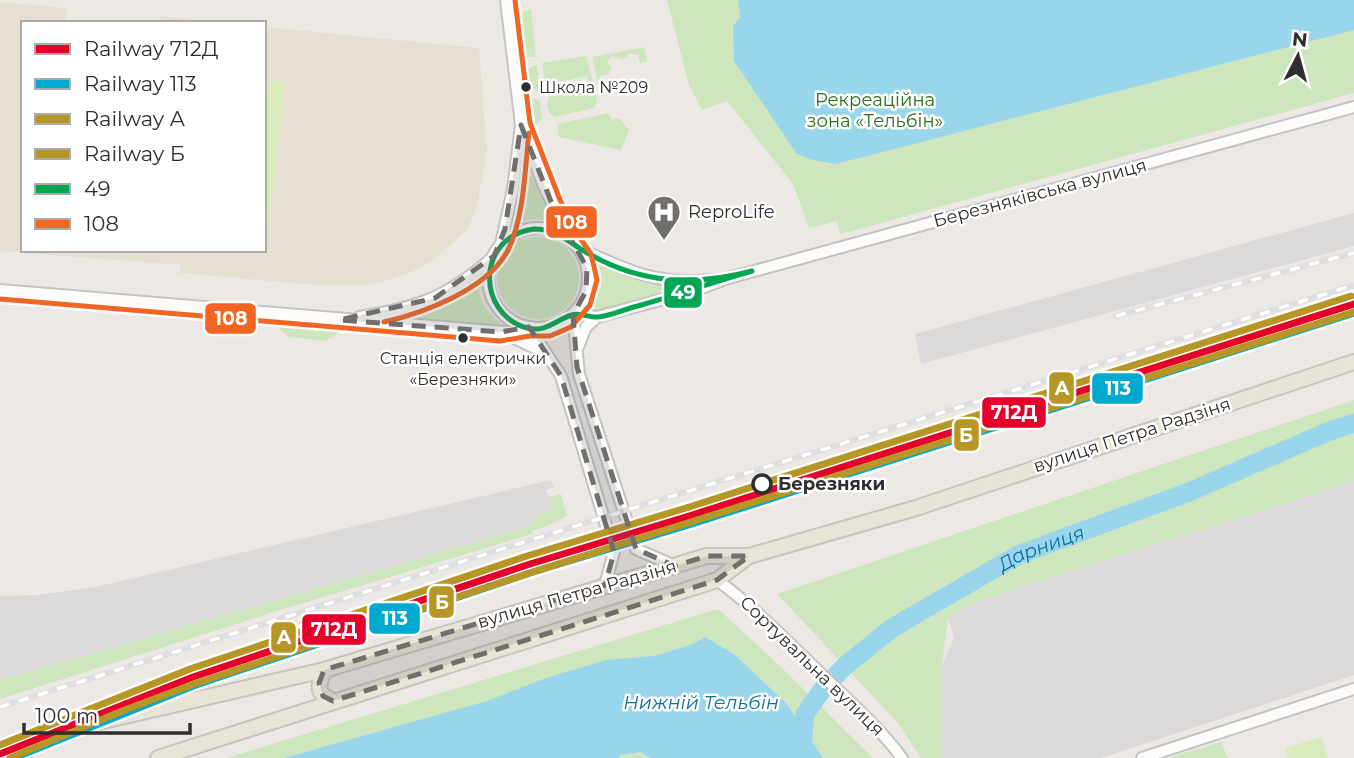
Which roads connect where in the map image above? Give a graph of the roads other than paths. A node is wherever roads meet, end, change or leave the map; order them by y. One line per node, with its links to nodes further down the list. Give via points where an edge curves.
1 (506, 0): 3 (street)
2 (1354, 107): 6 (street, Березняківська вулиця)
3 (521, 125): 4 (street, via 543,184); 5 (street, via 513,189)
4 (574, 244): 5 (street, via 550,230 534,229 517,233); 6 (street, Березняківська вулиця, via 640,275 685,282); 8 (street, via 585,263 587,285)
5 (497, 251): 10 (street, via 461,285 435,298); 11 (street, via 488,279 495,302 511,320)
6 (725, 279): 9 (street, Березняківська вулиця)
7 (0, 290): 10 (street)
8 (573, 314): 9 (street, Березняківська вулиця); 11 (street, via 553,326); 13 (street)
9 (597, 317): 13 (street, via 583,331)
10 (339, 320): 12 (street)
11 (528, 327): 12 (street); 14 (street)
12 (501, 332): 14 (street, via 534,346)
13 (577, 360): 17 (street, via 636,549)
14 (552, 361): 19 (street, via 614,552)
15 (1354, 362): 16 (main road, вулиця Петра Радзіня, via 916,508)
16 (749, 556): 17 (main road, вулиця Петра Радзіня, via 707,556); 18 (main road, вулиця Петра Радзіня)
17 (675, 566): 19 (main road, вулиця Петра Радзіня)
18 (717, 580): 22 (main road, вулиця Петра Радзіня); 25 (street, Сортувальна вулиця, via 739,595 857,708)
19 (604, 585): 20 (main road, вулиця Петра Радзіня)
20 (324, 670): 22 (main road, via 319,690); 23 (main road, вулиця Петра Радзіня)
21 (1354, 690): 26 (street)
22 (333, 701): 24 (main road, вулиця Петра Радзіня)
23 (0, 748)
24 (158, 758)
25 (902, 758)
26 (1142, 758)

